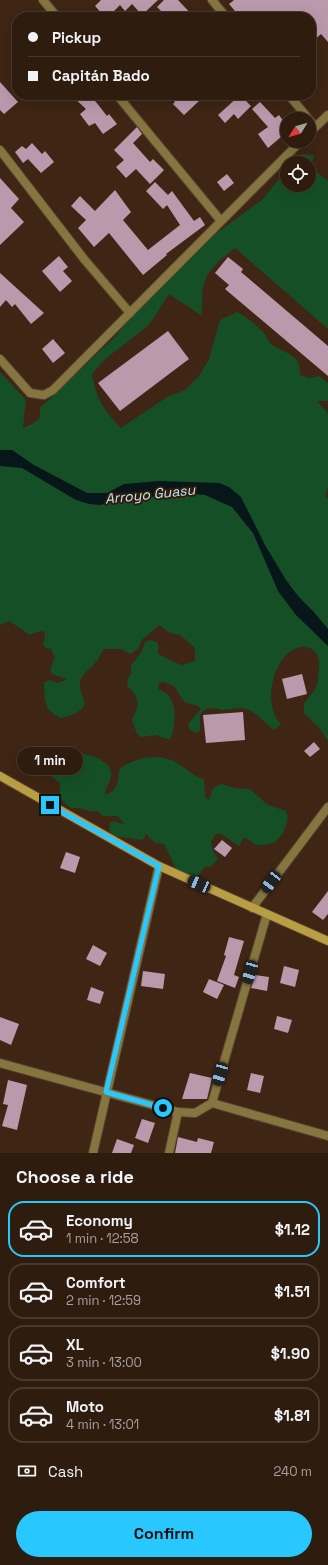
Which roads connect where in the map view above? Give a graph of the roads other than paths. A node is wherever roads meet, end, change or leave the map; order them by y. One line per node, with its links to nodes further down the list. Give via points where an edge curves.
1 (43, 0): 3 (street)
2 (212, 0): 4 (street)
3 (53, 12)
4 (222, 12)
5 (121, 100): 12 (street)
6 (294, 100): 7 (street)
7 (303, 112)
8 (328, 115): 9 (street)
9 (316, 126)
10 (294, 148): 12 (street)
11 (0, 150): 13 (street, via 84,259)
12 (221, 221): 13 (street)
13 (130, 313): 14 (street, via 53,390 44,395 30,393)
14 (0, 359)
15 (0, 777): 17 (street)
16 (328, 807): 18 (street)
17 (159, 866): 18 (street); 22 (street)
18 (252, 908): 19 (street)
19 (267, 914): 20 (street); 23 (street)
20 (328, 941)
21 (0, 1063): 22 (street)
22 (106, 1092): 24 (street); 26 (street)
23 (212, 1103): 24 (street, via 195,1113); 25 (street)
24 (178, 1112): 27 (street)
25 (328, 1136)
26 (93, 1153)
27 (169, 1153)

